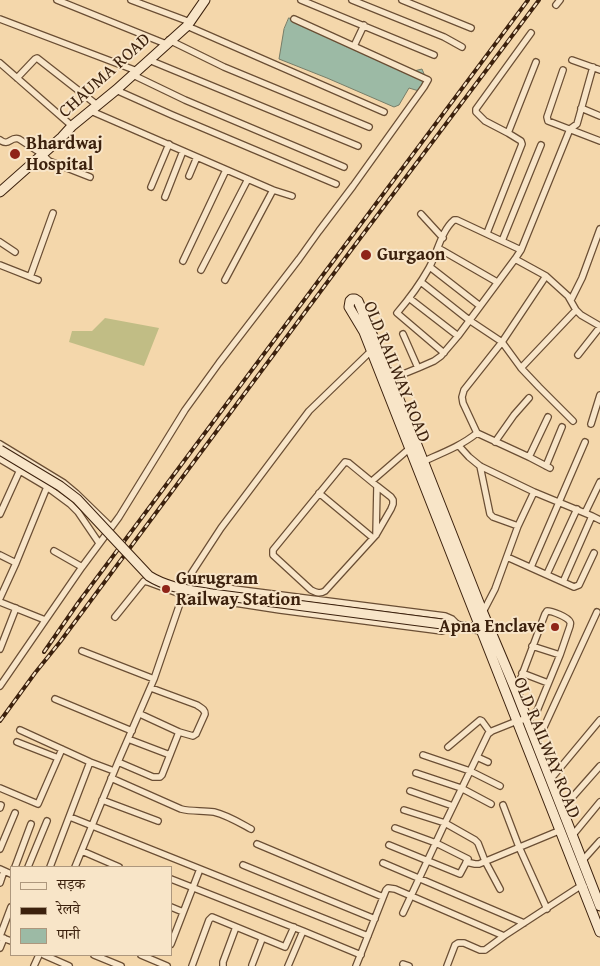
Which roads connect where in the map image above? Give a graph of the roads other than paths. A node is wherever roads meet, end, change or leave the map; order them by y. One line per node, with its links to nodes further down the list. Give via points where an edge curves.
1 (57, 0): 13 (street)
2 (131, 0): 9 (street)
3 (205, 0): 9 (main road, CHAUMA ROAD)
4 (301, 0): 10 (street)
5 (352, 0): 15 (street)
6 (402, 0): 11 (street)
7 (0, 19): 24 (street)
8 (294, 19): 14 (street)
9 (188, 24): 13 (main road, CHAUMA ROAD); 29 (street)
10 (364, 25): 14 (street); 16 (street)
11 (471, 28)
12 (531, 33): 34 (street, via 476,109 485,121)
13 (168, 42): 17 (main road, CHAUMA ROAD); 32 (street)
14 (354, 46): 122 (street, via 428,80 185,410)
15 (462, 47)
16 (434, 55)
17 (149, 60): 24 (main road, CHAUMA ROAD); 39 (street)
18 (572, 60): 21 (street)
19 (536, 62): 34 (street)
20 (0, 63): 25 (street)
21 (594, 67): 23 (street); 28 (street)
22 (563, 70): 33 (street, via 547,119)
23 (600, 70)
24 (135, 73): 26 (main road, CHAUMA ROAD); 43 (street, via 202,108)
25 (16, 78): 27 (street, via 37,58); 31 (street)
26 (116, 90): 27 (main road, CHAUMA ROAD); 48 (street)
27 (94, 108): 31 (main road, CHAUMA ROAD); 37 (street)
28 (581, 108): 30 (street); 33 (street, via 577,124)
29 (384, 112)
30 (600, 116)
31 (72, 126): 41 (main road, CHAUMA ROAD)
32 (369, 127)
33 (570, 130): 36 (street); 63 (street)
34 (508, 133): 57 (street, via 522,144)
35 (0, 140): 41 (street, via 20,139)
36 (600, 141)
37 (170, 144): 40 (street); 49 (street)
38 (541, 145): 59 (street)
39 (358, 146)
40 (183, 150): 42 (street); 53 (street)
41 (42, 154): 46 (street, via 49,161); 51 (main road, CHAUMA ROAD)
42 (197, 157): 44 (street); 45 (street)
43 (344, 166)
44 (226, 170): 47 (street); 66 (street)
45 (189, 176)
46 (90, 177)
47 (248, 179): 50 (street); 69 (street)
48 (336, 184)
49 (151, 187)
50 (273, 190): 52 (street); 73 (street)
51 (0, 192)
52 (292, 196)
53 (165, 197)
54 (53, 213): 71 (street)
55 (421, 214): 58 (street)
56 (600, 228): 61 (street)
57 (487, 234): 58 (street, via 454,220); 59 (street)
58 (443, 238): 62 (street)
59 (502, 241): 63 (street)
60 (0, 242): 64 (street)
61 (598, 242): 77 (street)
62 (438, 248): 68 (street); 75 (street)
63 (521, 250): 65 (street)
64 (15, 252)
65 (515, 259): 70 (street); 75 (street)
66 (183, 261)
67 (0, 265): 71 (street)
68 (430, 267): 74 (street); 78 (street)
69 (201, 270)
70 (546, 276): 77 (street); 84 (street)
71 (30, 277): 72 (street)
72 (38, 280)
73 (225, 280)
74 (421, 282): 76 (street); 80 (street)
75 (497, 282): 78 (street)
76 (409, 298): 83 (street); 86 (street, via 397,313)
77 (571, 300): 79 (street)
78 (480, 306): 80 (street)
79 (576, 310): 81 (street); 89 (street)
80 (469, 320): 83 (street); 84 (street)
81 (600, 327): 87 (street)
82 (403, 334): 88 (street)
83 (458, 336): 86 (street)
84 (502, 342): 89 (street); 97 (street, via 462,397)
85 (371, 351): 90 (main road, OLD RAILWAY ROAD, via 349,307 352,299 358,301); 102 (main road, OLD RAILWAY ROAD); 134 (street, via 309,411 220,528)
86 (444, 353): 88 (street)
87 (578, 355)
88 (418, 368): 90 (street)
89 (521, 368): 94 (street)
90 (391, 379): 106 (main road, OLD RAILWAY ROAD)
91 (600, 395): 95 (street)
92 (529, 398): 98 (street)
93 (548, 417): 104 (street)
94 (573, 421)
95 (591, 424)
96 (562, 427): 104 (street, via 548,467)
97 (477, 432): 98 (street); 101 (street)
98 (495, 442): 104 (street)
99 (585, 442): 115 (street)
100 (0, 445): 122 (street, via 64,483)
101 (459, 446): 106 (street); 107 (street)
102 (410, 448): 106 (main road, OLD RAILWAY ROAD); 109 (street)
103 (0, 450): 143 (main road, bridge, via 76,499 149,576 161,583 212,594)
104 (529, 457)
105 (0, 459): 108 (street)
106 (420, 463): 140 (main road, OLD RAILWAY ROAD)
107 (480, 466): 113 (street); 121 (street, via 490,514)
108 (20, 470): 112 (street); 118 (street)
109 (372, 481): 111 (street); 114 (street, via 345,462)
110 (600, 482): 117 (street)
111 (377, 486): 123 (street); 123 (street, via 391,497 393,504)
112 (47, 487): 124 (street, via 78,512); 129 (street)
113 (534, 492): 115 (street); 121 (street)
114 (319, 493): 123 (street); 123 (street, via 273,550 273,555 311,590 317,593 325,591)
115 (559, 502): 116 (street); 131 (street)
116 (576, 510): 117 (street); 132 (street)
117 (585, 513): 119 (street)
118 (0, 514)
119 (592, 516): 120 (street); 133 (street)
120 (600, 520)
121 (518, 526): 128 (street)
122 (111, 527): 124 (street)
123 (374, 536)
124 (99, 543): 130 (street)
125 (54, 551): 130 (street)
126 (594, 553): 133 (street, via 580,586)
127 (0, 555): 129 (street)
128 (506, 557): 131 (street); 140 (street, via 495,589)
129 (16, 563): 136 (street)
130 (82, 567): 142 (street)
131 (531, 567): 132 (street)
132 (547, 574): 133 (street)
133 (563, 582)
134 (187, 583): 135 (street); 143 (street, via 445,616)
135 (183, 595): 141 (street, via 144,582); 143 (street, via 442,631); 150 (street)
136 (0, 598)
137 (0, 602): 138 (street)
138 (16, 608): 142 (street); 146 (street)
139 (597, 612): 163 (street, via 544,727)
140 (480, 616): 144 (main road, OLD RAILWAY ROAD)
141 (115, 617)
142 (45, 620): 152 (street)
143 (459, 626): 144 (main road)
144 (487, 630): 154 (main road, OLD RAILWAY ROAD); 157 (main road, OLD RAILWAY ROAD)
145 (532, 646): 148 (street); 148 (street, via 544,614 551,611 570,622); 149 (street)
146 (0, 649)
147 (82, 651): 150 (street)
148 (560, 655): 151 (street)
149 (522, 673): 151 (street); 154 (street)
150 (154, 679): 153 (street)
151 (548, 683): 157 (street, via 536,711)
152 (0, 686)
153 (151, 688): 156 (street); 161 (street, via 205,711 196,734)
154 (516, 691): 157 (main road, OLD RAILWAY ROAD)
155 (55, 699): 160 (street)
156 (140, 714): 160 (street); 161 (street)
157 (522, 720): 162 (street); 163 (main road, OLD RAILWAY ROAD); 201 (main road, OLD RAILWAY ROAD)
158 (600, 720): 180 (street)
159 (20, 730): 167 (street)
160 (132, 731): 164 (street)
161 (180, 732): 169 (street)
162 (490, 732): 166 (street, via 480,720); 170 (street)
163 (532, 732): 180 (main road, OLD RAILWAY ROAD)
164 (128, 739): 169 (street); 173 (street)
165 (17, 742): 171 (street)
166 (448, 747)
167 (62, 749): 171 (street); 172 (street)
168 (423, 755): 177 (street)
169 (170, 756): 173 (street, via 162,775 157,778)
170 (477, 757): 174 (street); 177 (street)
171 (58, 758): 182 (street, via 38,804)
172 (90, 762): 176 (street); 193 (street)
173 (118, 762): 176 (street)
174 (488, 762)
175 (600, 766): 190 (street)
176 (114, 771): 179 (street)
177 (470, 771): 181 (street); 183 (street)
178 (416, 773): 183 (street)
179 (111, 778): 185 (street); 200 (street, via 182,809 219,813)
180 (550, 780): 190 (main road, OLD RAILWAY ROAD)
181 (500, 786)
182 (0, 788)
183 (461, 788): 187 (street); 189 (street)
184 (410, 791): 189 (street)
185 (102, 800): 194 (street); 198 (street)
186 (600, 802): 202 (street)
187 (491, 804)
188 (503, 805): 207 (street)
189 (453, 806): 196 (street)
190 (562, 809): 202 (main road, OLD RAILWAY ROAD)
191 (404, 810): 196 (street)
192 (15, 813): 208 (street)
193 (70, 817): 198 (street); 218 (street)
194 (158, 821)
195 (47, 822): 217 (street)
196 (444, 823): 204 (street); 212 (street, via 475,840)
197 (31, 824): 216 (street)
198 (92, 825): 209 (street); 221 (street)
199 (395, 828): 204 (street)
200 (251, 829)
201 (561, 830): 207 (street); 227 (main road, OLD RAILWAY ROAD)
202 (572, 836): 210 (main road, OLD RAILWAY ROAD)
203 (600, 841): 210 (street)
204 (436, 843): 211 (street); 213 (street, via 468,858)
205 (257, 844): 230 (street)
206 (389, 846): 211 (street)
207 (520, 847): 212 (street); 234 (street)
208 (0, 849)
209 (82, 851): 219 (street); 220 (street)
210 (583, 860): 229 (main road, OLD RAILWAY ROAD)
211 (428, 861): 213 (street, via 460,874); 223 (street)
212 (485, 861): 213 (street, via 477,864); 228 (street)
213 (466, 862)
214 (383, 863): 223 (street)
215 (243, 865): 238 (street)
216 (15, 866)
217 (28, 866)
218 (50, 866)
219 (75, 866)
220 (117, 866)
221 (200, 869): 226 (street); 245 (street)
222 (2, 870): 225 (street)
223 (420, 878): 231 (street); 239 (street)
224 (172, 879): 226 (street)
225 (0, 883)
226 (193, 887): 236 (street); 242 (street)
227 (582, 887): 229 (street); 234 (street); 244 (main road, OLD RAILWAY ROAD)
228 (500, 889)
229 (596, 890): 232 (main road, OLD RAILWAY ROAD)
230 (384, 896): 231 (street, via 388,888); 238 (street)
231 (411, 896): 237 (street); 246 (street)
232 (600, 906)
233 (172, 907): 236 (street)
234 (546, 909): 239 (street)
235 (10, 910): 247 (street)
236 (183, 912): 240 (street)
237 (403, 913)
238 (375, 919): 245 (street)
239 (524, 923): 246 (street)
240 (174, 927)
241 (236, 927): 248 (street); 258 (street, via 215,917 210,918); 259 (street)
242 (294, 927): 243 (street); 248 (street, via 285,947)
243 (303, 931): 250 (street); 260 (street)
244 (600, 932)
245 (368, 936): 250 (street)
246 (504, 936): 262 (street, via 485,950 458,943)
247 (1, 937): 249 (street)
248 (262, 939): 254 (street)
249 (0, 948)
250 (360, 955): 261 (street)
251 (46, 956): 255 (street)
252 (96, 956): 256 (street)
253 (143, 956): 257 (street)
254 (252, 964)
255 (69, 966)
256 (121, 966)
257 (167, 966)
258 (192, 966)
259 (224, 966)
260 (288, 966)
261 (356, 966)
262 (447, 966)

